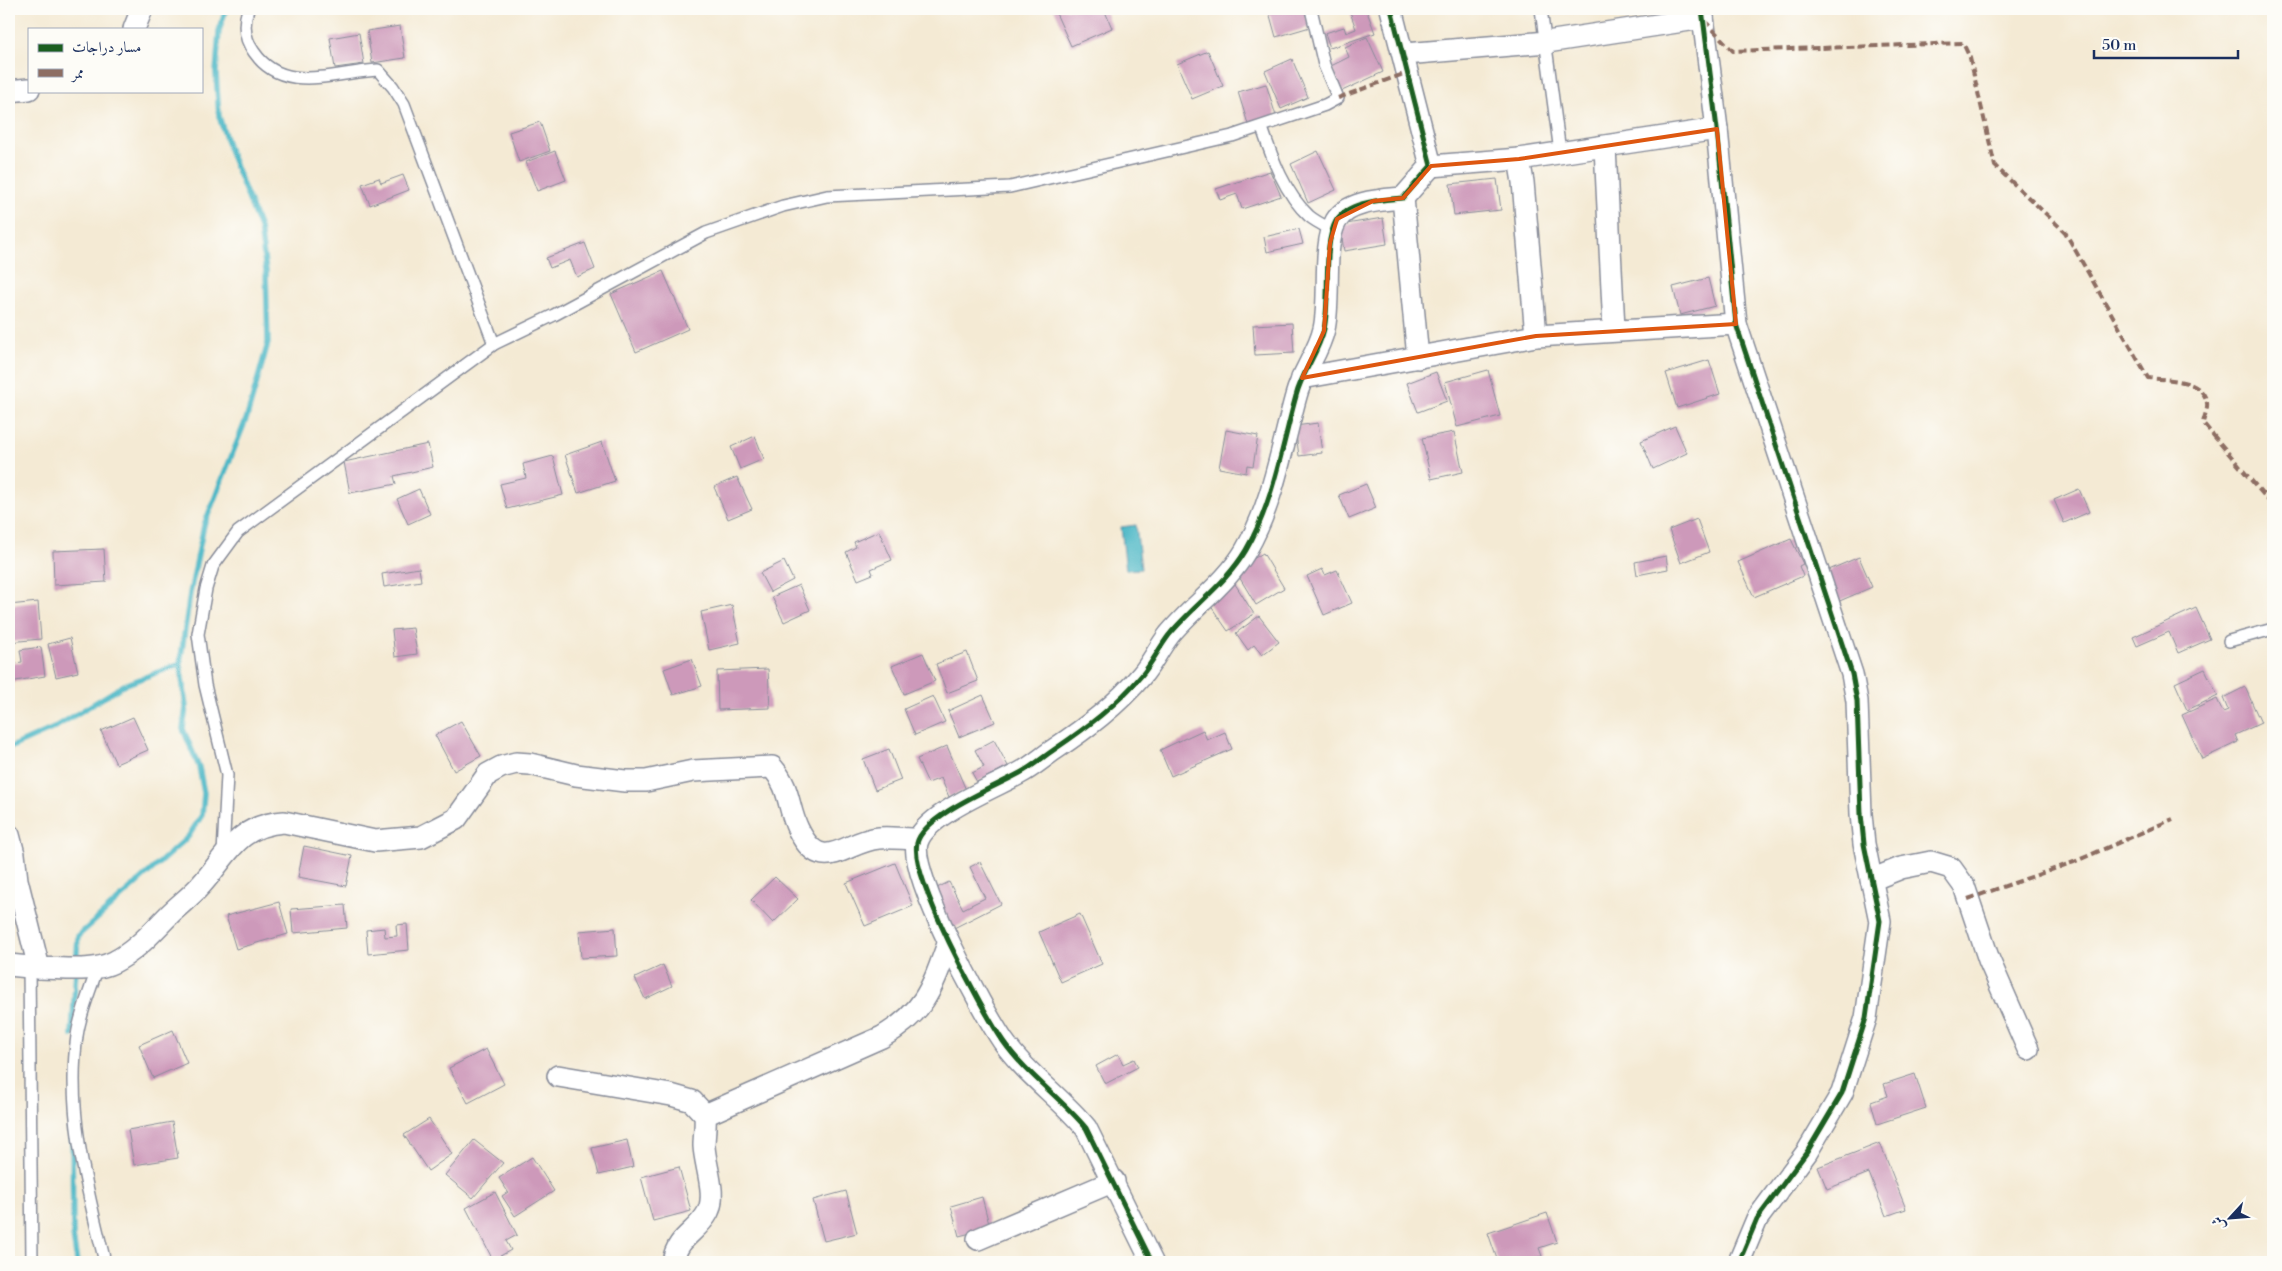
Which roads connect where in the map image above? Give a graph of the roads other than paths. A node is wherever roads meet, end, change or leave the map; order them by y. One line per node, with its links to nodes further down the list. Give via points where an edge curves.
1 (142, 9): 7 (street)
2 (248, 9): 23 (lane, via 244,19 246,42 259,60 277,74 313,79 378,70 393,87 404,104)
3 (1311, 9): 12 (lane, via 1324,65 1338,98)
4 (1392, 9): 9 (street)
5 (1541, 9): 8 (lane)
6 (1702, 13): 8 (street); 13 (street)
7 (134, 28)
8 (1547, 42): 9 (street); 15 (lane)
9 (1405, 54): 17 (street)
10 (28, 89): 11 (street)
11 (9, 91)
12 (1262, 128): 19 (lane, via 1290,192 1310,217); 23 (lane, via 1010,187 827,196 783,206 706,234)
13 (1717, 129): 14 (street); 20 (street)
14 (1605, 148): 15 (street); 21 (street)
15 (1560, 152): 16 (street)
16 (1519, 159): 17 (street); 22 (street)
17 (1431, 166): 18 (street)
18 (1402, 198): 19 (street, via 1382,199 1354,208 1337,219); 24 (street)
19 (1333, 230): 25 (street, via 1324,331)
20 (1736, 324): 21 (street); 31 (street, via 1852,674 1860,743 1861,814)
21 (1614, 329): 22 (street)
22 (1536, 336): 24 (street)
23 (494, 344): 30 (lane, via 238,532 213,566 198,634 205,685 227,774)
24 (1418, 358): 25 (street)
25 (1302, 378): 29 (street, via 1257,528 1226,580 1169,635 1142,675 1110,709 1022,772 948,810 934,820)
26 (2273, 629): 27 (lane)
27 (2229, 641)
28 (9, 835): 33 (street)
29 (917, 840): 30 (street, via 878,838 841,851 816,852 808,847 797,826 788,790 772,767 693,771 646,781 625,781 516,763 488,774 456,819 421,836 375,841 298,825 270,823 240,838); 32 (street, via 919,865)
30 (223, 854): 34 (street, via 200,886 129,953 113,963)
31 (1871, 880): 35 (street, via 1901,868 1930,862 1951,868 1964,886 1989,960); 44 (street, via 1880,921 1878,940 1866,1018 1842,1093 1807,1152 1757,1219)
32 (948, 944): 37 (street, via 932,988 902,1026); 38 (street, via 1003,1041 1028,1071 1086,1128)
33 (32, 967): 34 (street); 40 (lane)
34 (93, 967): 41 (lane, via 77,1035 74,1086 85,1178)
35 (2028, 1049)
36 (558, 1076): 37 (street, via 671,1095 692,1101)
37 (705, 1115): 42 (street, via 705,1155 711,1200 698,1226 679,1242)
38 (1114, 1181): 39 (street); 43 (street)
39 (978, 1239)
40 (32, 1262)
41 (105, 1262)
42 (673, 1262)
43 (1152, 1262)
44 (1739, 1262)

